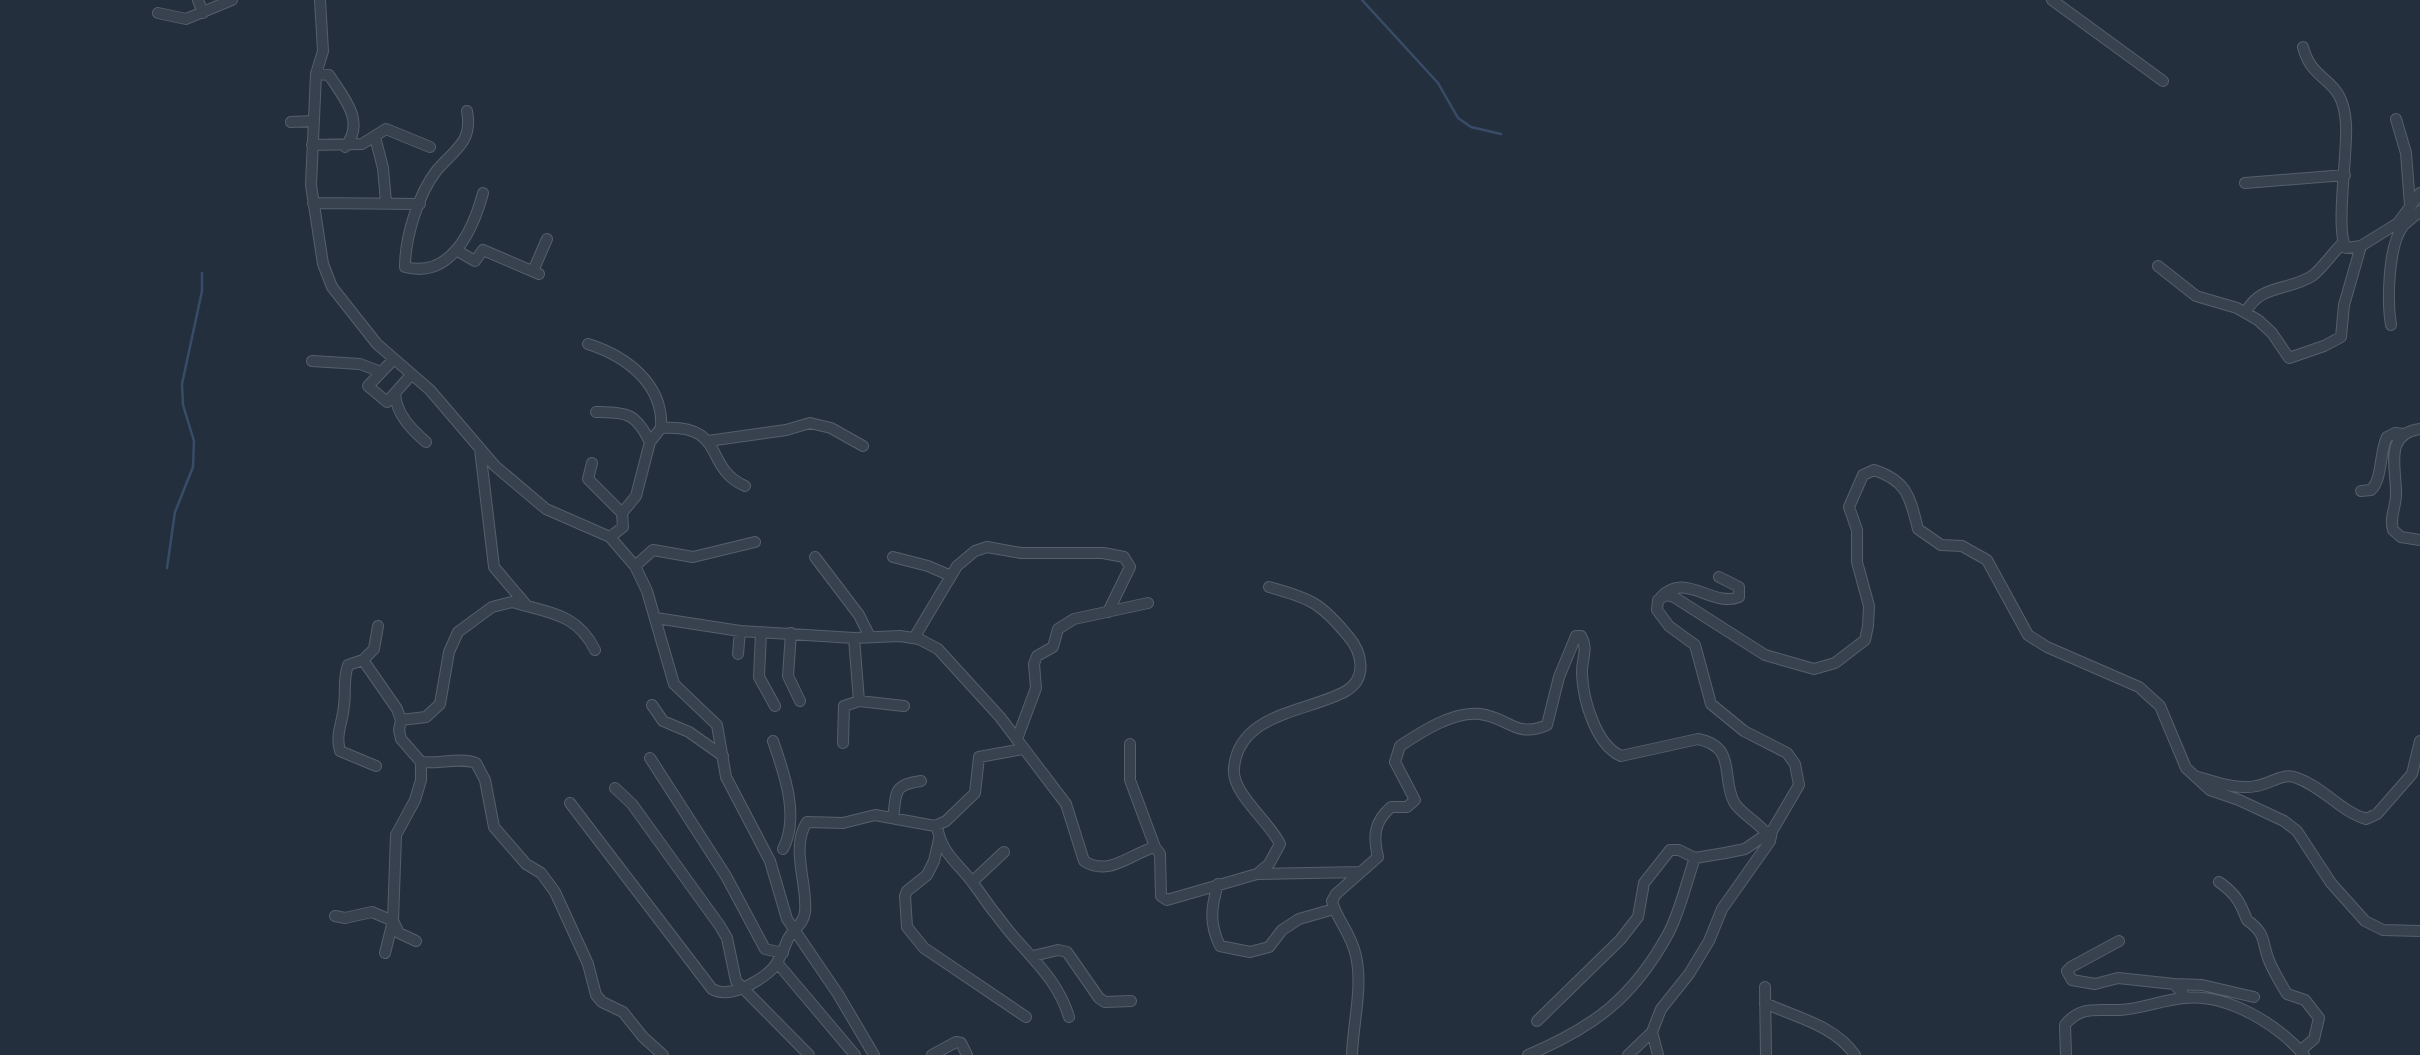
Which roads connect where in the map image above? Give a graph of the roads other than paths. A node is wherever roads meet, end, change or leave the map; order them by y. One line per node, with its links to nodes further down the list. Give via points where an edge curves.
1 (198, 0): 6 (street)
2 (232, 0): 6 (street)
3 (320, 0): 8 (street, via 323,51)
4 (2052, 0): 9 (street)
5 (159, 13): 6 (street, via 179,20)
6 (203, 13)
7 (2303, 47): 18 (street, via 2311,67 2343,100)
8 (316, 74): 12 (street); 16 (street, via 330,75 352,114 354,136)
9 (2163, 81)
10 (467, 111): 24 (street, via 470,127 454,155 436,171)
11 (2396, 119): 25 (street, via 2406,153)
12 (313, 121): 13 (street); 15 (street)
13 (291, 122)
14 (375, 137): 16 (street); 17 (street, via 394,130); 22 (street)
15 (312, 145): 16 (street); 23 (street)
16 (345, 147)
17 (430, 147)
18 (2345, 175): 19 (street); 28 (street)
19 (2245, 183)
20 (482, 193): 30 (street, via 470,232)
21 (2420, 193): 25 (street)
22 (386, 202): 23 (street); 24 (street)
23 (313, 203): 35 (street, via 326,277)
24 (420, 204): 30 (street, via 405,244 405,267 434,268)
25 (2410, 205): 29 (street, via 2398,223)
26 (2420, 211): 33 (street, via 2403,227 2395,243)
27 (547, 239): 30 (street, via 536,272 483,250 475,261)
28 (2343, 243): 29 (street, via 2353,250); 32 (street, via 2315,274 2259,295)
29 (2361, 246): 32 (street, via 2344,305 2341,337 2289,358 2272,333)
30 (456, 250)
31 (2158, 266): 32 (street, via 2196,296)
32 (2246, 312)
33 (2391, 325)
34 (588, 344): 41 (street, via 641,372 662,412)
35 (393, 360): 37 (street); 38 (street)
36 (312, 361): 37 (street, via 360,364)
37 (381, 372): 39 (street, via 368,386 387,402)
38 (411, 375): 39 (street); 48 (street, via 430,390)
39 (395, 393): 45 (street, via 398,408)
40 (596, 412): 46 (street, via 631,416)
41 (661, 428): 44 (street, via 690,429); 46 (street)
42 (2420, 429): 43 (street)
43 (2404, 434): 51 (street, via 2387,438 2377,485); 54 (street, via 2396,444 2392,464 2397,491 2391,523 2400,537)
44 (708, 440): 47 (street, via 810,423 831,428); 50 (street, via 727,474)
45 (426, 442)
46 (650, 442): 52 (street, via 636,496)
47 (863, 446)
48 (480, 449): 53 (street, via 546,509); 64 (street, via 495,567)
49 (592, 463): 52 (street, via 588,479)
50 (745, 486)
51 (2361, 491)
52 (622, 513): 53 (street, via 623,527)
53 (610, 537): 58 (street)
54 (2420, 540)
55 (755, 542): 58 (street, via 693,557 653,550)
56 (815, 557): 71 (street)
57 (893, 557): 59 (street)
58 (635, 566): 66 (street)
59 (951, 576): 65 (street, via 975,551 987,547 1021,553 1114,554 1124,557 1130,567); 73 (street)
60 (1719, 577): 62 (street, via 1739,587 1739,597 1727,599 1681,587 1665,592)
61 (1269, 587): 107 (street, via 1327,610 1356,645 1361,661 1358,679 1347,691 1285,712 1239,747 1233,770 1237,786 1280,844)
62 (1658, 600): 94 (street, via 1674,597 1765,655 1814,669 1835,663 1865,640 1868,626 1869,606 1857,562 1857,530 1849,507 1863,475 1874,470 1889,475 1908,492 1918,529 1941,545 1962,546 1987,560 2028,635 2139,688 2160,706 2186,768); 100 (street, via 1657,610 1669,626 1695,645 1711,704 1744,730 1787,753 1795,764 1799,785)
63 (1148, 603): 65 (street)
64 (527, 607): 74 (street, via 574,620); 82 (street, via 502,603 458,632 449,652 440,704 426,717)
65 (1108, 612): 83 (street, via 1064,623 1053,647 1037,656 1036,688)
66 (656, 618): 68 (street); 89 (street, via 674,684 717,725)
67 (378, 626): 76 (street, via 374,649)
68 (740, 631): 69 (street); 75 (street)
69 (761, 632): 70 (street); 80 (street, via 759,677)
70 (791, 633): 72 (street); 77 (street, via 788,676)
71 (870, 637): 72 (street); 73 (street)
72 (854, 638): 78 (street)
73 (914, 638): 83 (street, via 938,649)
74 (595, 650)
75 (738, 654)
76 (363, 660): 82 (street, via 392,699); 92 (street, via 348,665 337,738 340,751)
77 (800, 701)
78 (859, 701): 81 (street); 86 (street, via 842,710)
79 (652, 705): 89 (street, via 663,721 689,732)
80 (775, 706)
81 (904, 706)
82 (401, 720): 91 (street, via 401,739)
83 (1017, 739): 88 (street)
84 (773, 741): 103 (street, via 789,804 789,834)
85 (2420, 741): 93 (street, via 2414,754)
86 (844, 743)
87 (1130, 744): 102 (street, via 1130,780)
88 (1023, 749): 99 (street, via 982,755 977,762 975,793); 102 (street, via 1066,804 1084,861 1108,867)
89 (723, 756): 114 (street, via 731,788 766,852)
90 (650, 758): 119 (street, via 726,876 765,949)
91 (421, 762): 113 (street, via 415,800 396,835); 134 (street, via 465,759 476,763 485,780 494,827 555,891 588,964 596,995 623,1012)
92 (376, 766)
93 (2416, 772): 94 (street, via 2377,814 2366,819 2286,775 2258,786 2240,787)
94 (2194, 776): 115 (street, via 2210,790 2297,831 2331,883 2372,927)
95 (920, 781): 98 (street, via 898,787)
96 (615, 788): 124 (street, via 632,804 720,926)
97 (570, 803): 124 (street, via 712,989)
98 (893, 818): 99 (street); 114 (street, via 875,815 843,823 807,822 800,858 805,915)
99 (937, 825): 101 (street)
100 (1769, 832): 105 (street, via 1745,849); 106 (street, via 1734,803 1728,765 1717,746 1708,741 1698,739 1621,755 1609,751 1584,693 1586,649 1581,636 1576,636 1547,725 1520,730 1482,714 1462,715 1400,746 1395,762 1415,800 1407,807 1391,807 1380,817 1374,832 1378,858); 132 (street, via 1770,841 1722,909 1709,941 1661,1009)
101 (939, 839): 108 (street, via 946,854); 129 (street, via 927,875 905,896 907,927 924,948)
102 (1154, 848): 110 (street, via 1160,854 1159,888 1167,900)
103 (783, 849)
104 (1004, 852): 108 (street)
105 (1695, 858): 131 (street, via 1670,850 1644,883 1637,917 1620,940); 141 (street, via 1668,933 1626,996 1554,1044)
106 (1362, 872): 107 (street); 111 (street, via 1336,894)
107 (1257, 874): 110 (street)
108 (972, 882): 120 (street)
109 (2219, 882): 133 (street, via 2234,892 2247,920 2259,929 2287,994 2305,1000 2319,1018 2314,1039)
110 (1218, 884): 111 (street, via 1211,909 1215,936 1220,946 1250,953 1269,947 1282,930 1299,919)
111 (1334, 909): 140 (street, via 1351,934 1357,959)
112 (335, 916): 113 (street, via 372,912)
113 (393, 921): 116 (street, via 399,933); 118 (street)
114 (794, 931): 119 (street); 137 (street)
115 (2420, 931)
116 (416, 941)
117 (2119, 942): 122 (street, via 2071,967 2069,976 2079,983 2118,978)
118 (385, 953)
119 (783, 953): 121 (street)
120 (1033, 956): 127 (street, via 1067,952 1099,998); 130 (street, via 1055,984)
121 (779, 965): 124 (street); 136 (street)
122 (2174, 984): 125 (street, via 2213,986); 126 (street)
123 (1765, 987): 128 (street)
124 (741, 988): 135 (street)
125 (2254, 996)
126 (2186, 997): 133 (street, via 2228,1004 2263,1021); 146 (street, via 2121,1010 2090,1008 2065,1025)
127 (1131, 1001)
128 (1765, 1003): 144 (street); 145 (street, via 1827,1027)
129 (1026, 1017)
130 (1069, 1017)
131 (1537, 1021)
132 (1652, 1032): 142 (street); 143 (street)
133 (2302, 1053)
134 (663, 1055)
135 (809, 1055)
136 (855, 1055)
137 (874, 1055)
138 (932, 1055): 139 (street, via 956,1042)
139 (967, 1055)
140 (1352, 1055)
141 (1528, 1055)
142 (1628, 1055)
143 (1658, 1055)
144 (1766, 1055)
145 (1855, 1055)
146 (2066, 1055)

